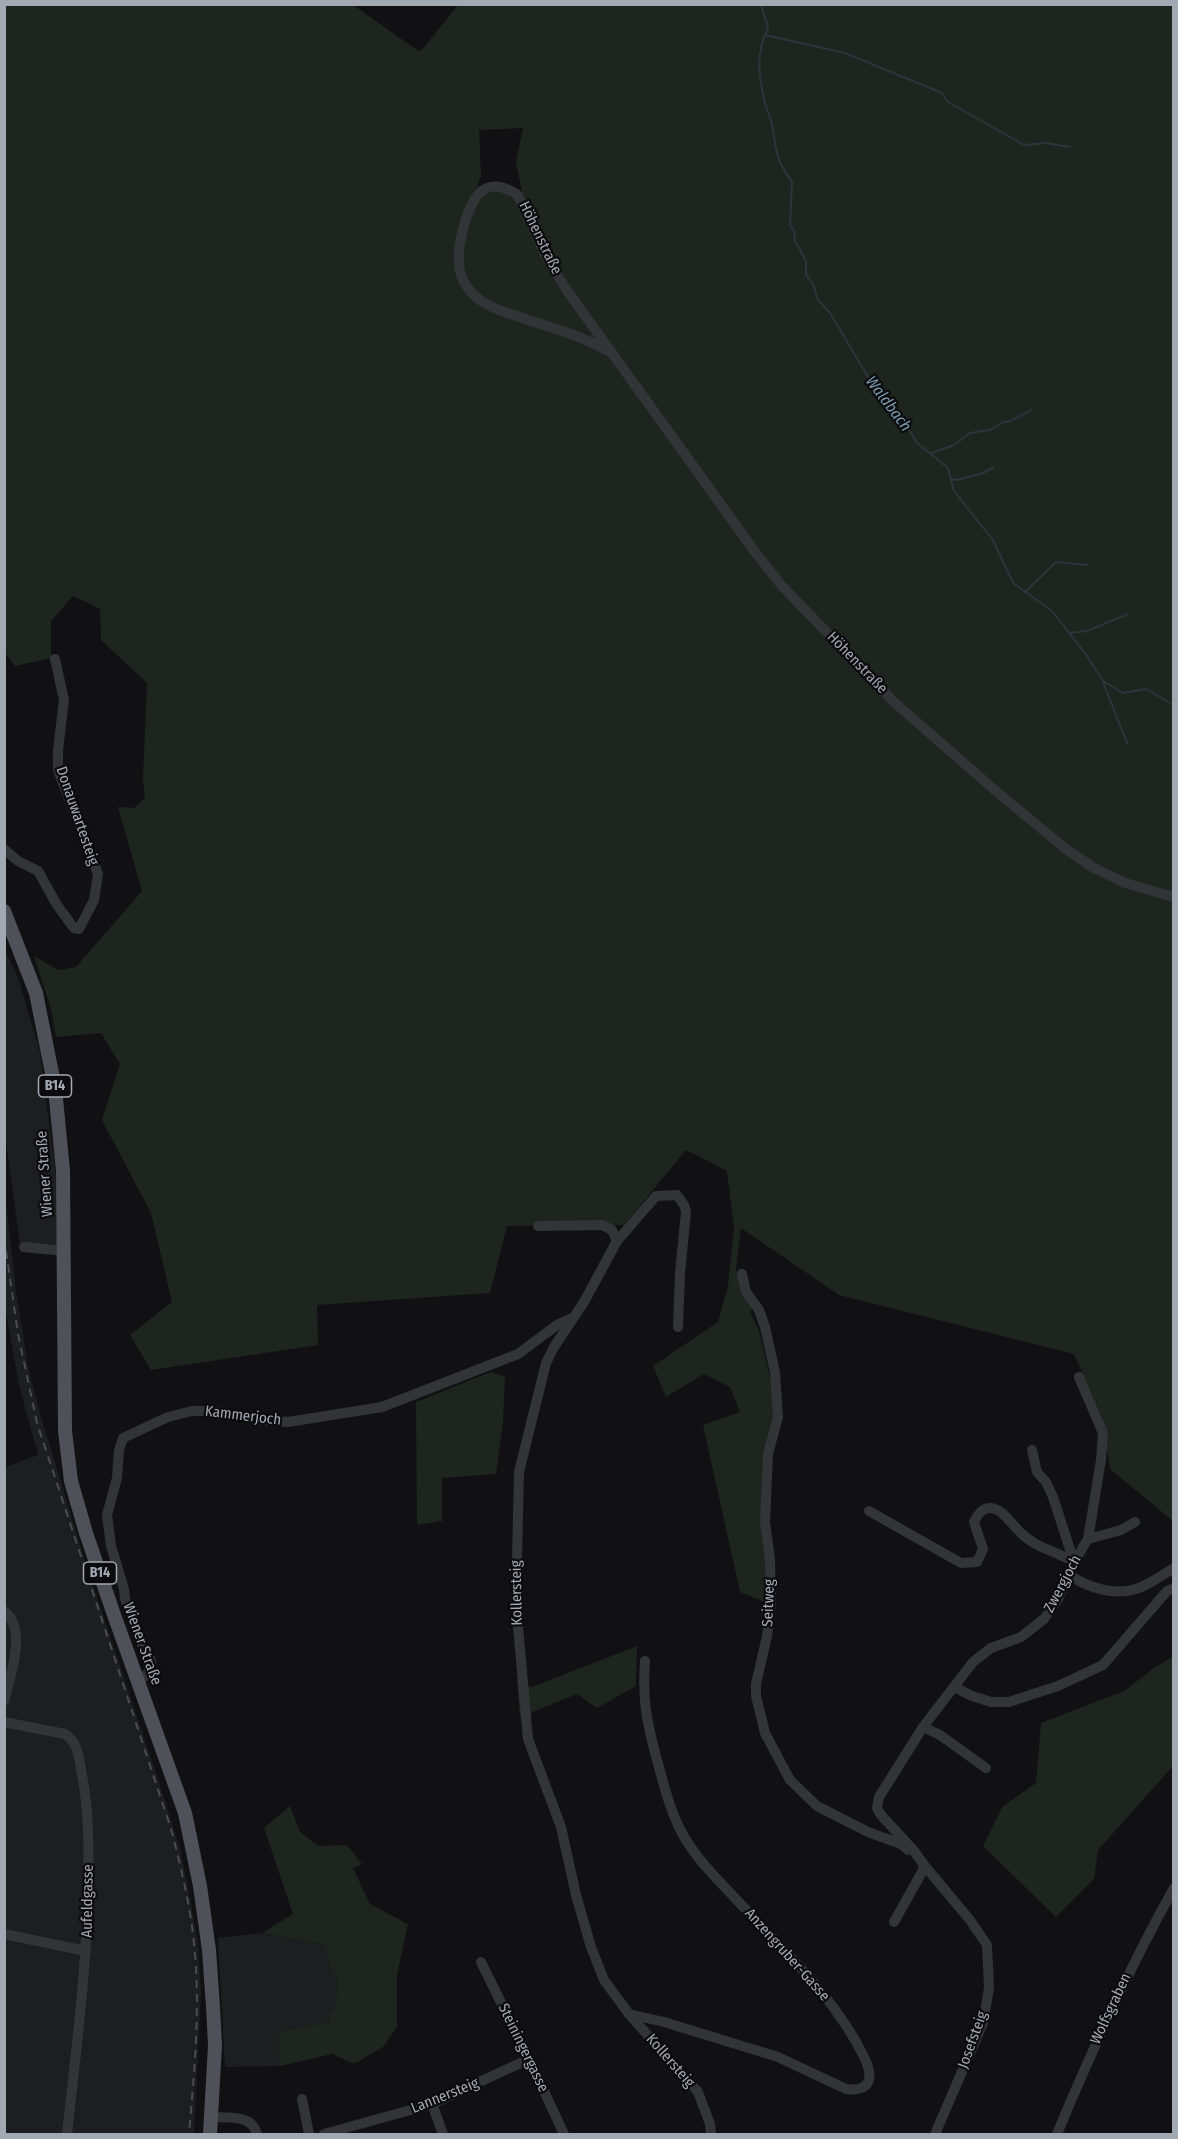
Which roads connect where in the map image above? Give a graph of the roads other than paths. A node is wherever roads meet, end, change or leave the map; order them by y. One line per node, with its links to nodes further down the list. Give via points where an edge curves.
1 (610, 352): 1 (street, Höhenstraße, via 547,258 517,194 498,187 478,194 459,248 463,280 471,292 498,309 582,338); 4 (street, Höhenstraße, via 769,569 896,703 1066,849 1125,883)
2 (55, 659): 3 (street, Donauwartesteig, via 64,699 58,770 98,874 94,900 79,929 74,928 57,905 38,871)
3 (4, 849)
4 (1173, 897)
5 (4, 911): 9 (main road, Wiener Straße / B14, via 33,985 47,1040 63,1171)
6 (538, 1226): 7 (street, via 602,1225 612,1230)
7 (617, 1241): 11 (street, Kollersteig); 12 (street, Kollersteig, via 656,1196 677,1196 684,1205)
8 (24, 1247): 9 (street)
9 (65, 1251): 24 (main road, Wiener Straße / B14, via 66,1431 71,1481)
10 (742, 1274): 30 (street, Seitweg, via 746,1292 765,1327 775,1372 778,1417 768,1454 765,1522 771,1604 756,1684 765,1733 790,1780 817,1806 901,1844)
11 (572, 1318): 24 (street, Kammerjoch, via 557,1324 518,1354 382,1407 288,1422 192,1411 168,1417 123,1438 107,1515 125,1599 151,1662 148,1673); 36 (street, Kollersteig, via 546,1363 519,1472 518,1640 528,1739 561,1827 591,1947 604,1980)
12 (678, 1327)
13 (1079, 1377): 17 (street, Zwergjoch, via 1103,1433)
14 (1032, 1450): 18 (street, via 1037,1472 1053,1497)
15 (869, 1511): 18 (street, via 961,1563 977,1562 982,1549 974,1521 977,1515 992,1508 1000,1511 1032,1543)
16 (1135, 1522): 17 (street)
17 (1088, 1539): 18 (street, Zwergjoch)
18 (1074, 1562): 20 (street, Zwergjoch)
19 (1173, 1568): 20 (street, via 1136,1589 1116,1591 1096,1589)
20 (1069, 1575): 25 (street, Zwergjoch, via 1044,1619 1021,1637 991,1648 973,1662)
21 (1173, 1588): 25 (street, via 1103,1665 1058,1686 1009,1702 992,1702)
22 (4, 1611): 26 (street, via 13,1620 17,1637)
23 (645, 1661): 36 (street, Anzengruber-Gasse, via 642,1690 646,1719 668,1800 682,1833 701,1861 829,1999 860,2049 870,2070 869,2080 858,2090 846,2089 778,2057)
24 (138, 1683): 40 (main road, Wiener Straße / B14, via 185,1813 200,1887 209,1950 215,2045)
25 (954, 1687): 28 (street, Zwergjoch)
26 (4, 1701)
27 (4, 1722): 34 (street, Aufeldgasse, via 66,1734 76,1745 86,1798 89,1854)
28 (923, 1727): 29 (street); 30 (street, Zwergjoch, via 882,1792 877,1808)
29 (986, 1768)
30 (921, 1861): 32 (street, via 922,1872); 49 (street, Josefsteig, via 987,1945 989,1988 984,2023)
31 (1173, 1888): 50 (street, Wolfsgraben, via 1132,1965)
32 (894, 1922)
33 (4, 1934): 34 (street)
34 (86, 1951): 41 (street, Aufeldgasse)
35 (481, 1962): 37 (street, Steiningergasse)
36 (629, 2014): 48 (street, Kollersteig, via 698,2092)
37 (529, 2059): 39 (street, Lannersteig); 47 (street, Steiningergasse)
38 (302, 2099): 44 (street)
39 (432, 2104): 45 (street, Lannersteig); 46 (street)
40 (212, 2117): 42 (main road, Wiener Straße / B14); 43 (street, via 246,2119)
41 (67, 2134)
42 (210, 2134)
43 (257, 2134)
44 (309, 2134)
45 (324, 2134)
46 (443, 2134)
47 (564, 2134)
48 (711, 2134)
49 (935, 2134)
50 (1057, 2134)

